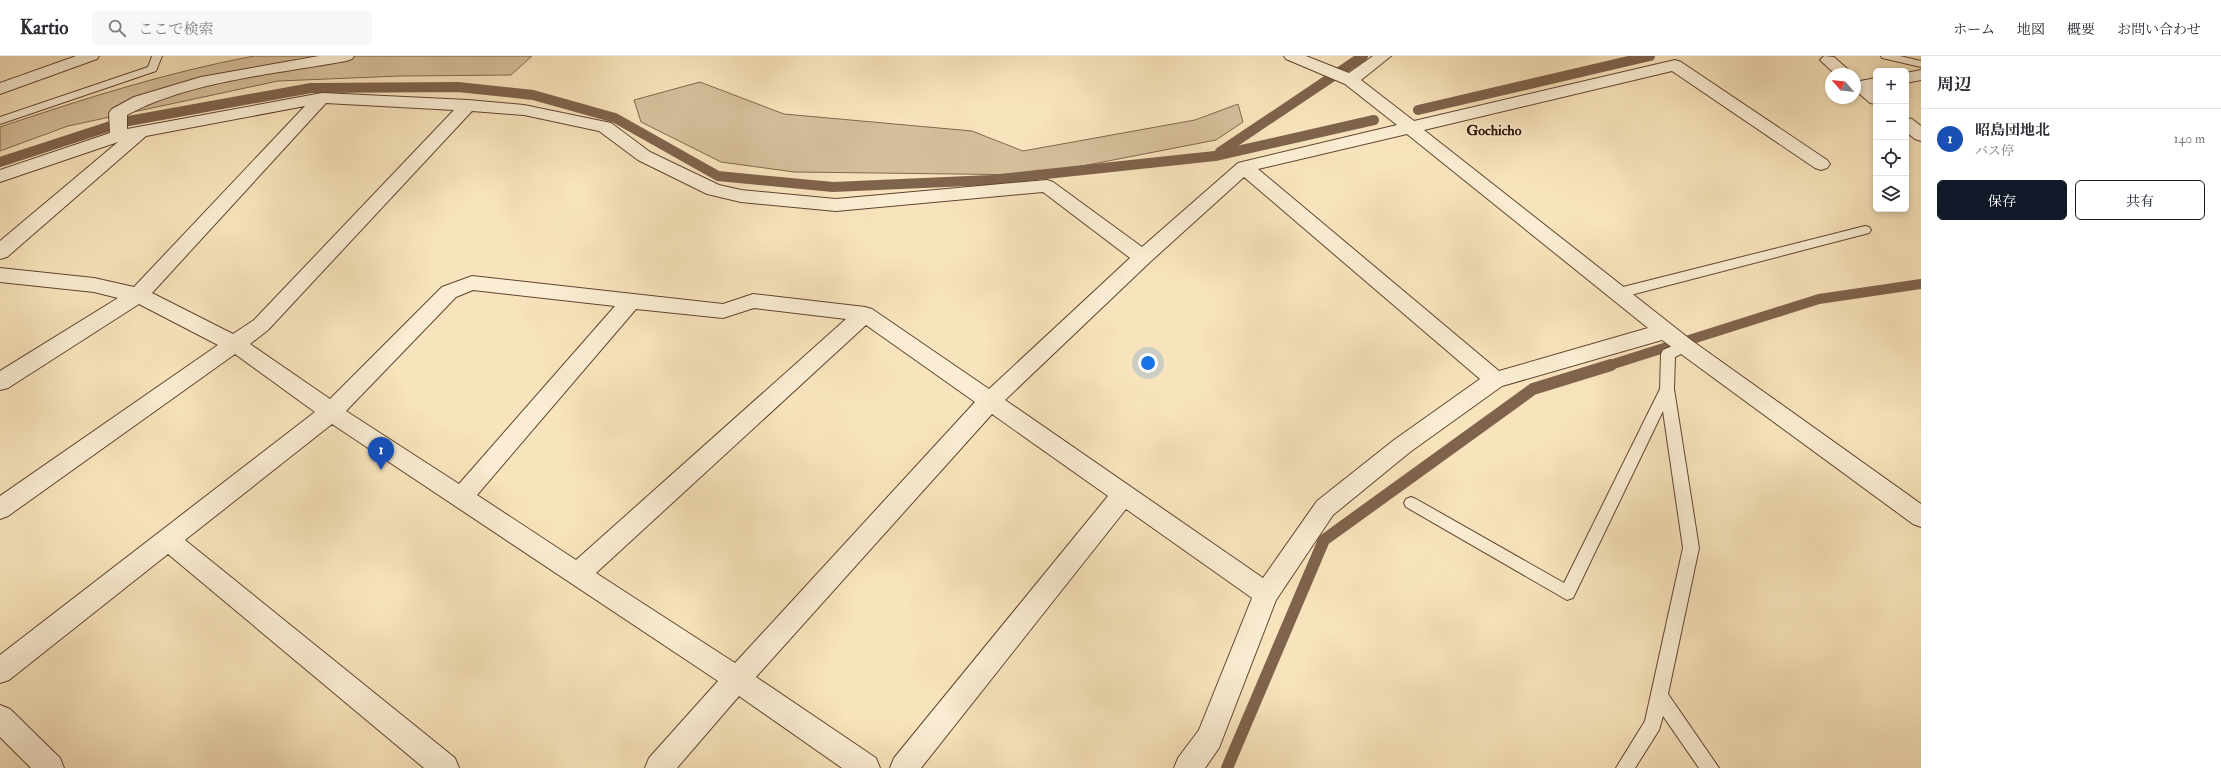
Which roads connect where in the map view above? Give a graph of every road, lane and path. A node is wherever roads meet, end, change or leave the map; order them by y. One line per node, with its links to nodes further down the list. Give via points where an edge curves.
1 (90, 56): 14 (street)
2 (157, 56): 18 (lane, via 152,69)
3 (346, 56): 20 (street, via 202,82 140,101 118,113)
4 (1292, 56): 12 (street)
5 (1383, 56): 12 (street)
6 (1886, 56): 8 (lane)
7 (1828, 60): 9 (street)
8 (1921, 64)
9 (1838, 68)
10 (1921, 75): 11 (street)
11 (1909, 77)
12 (1350, 79): 21 (street)
13 (1864, 84): 15 (street)
14 (0, 89)
15 (1873, 95)
16 (322, 98): 17 (street); 22 (street); 32 (street)
17 (468, 105): 29 (street, via 524,110 605,127 644,156 714,190 741,196 836,205 1047,186); 36 (street, via 261,325)
18 (0, 121)
19 (1909, 125): 23 (street)
20 (119, 127): 22 (street); 26 (street)
21 (1413, 129): 24 (street, via 1675,65); 25 (street); 31 (street)
22 (143, 130): 28 (street)
23 (1921, 134)
24 (1821, 164)
25 (1244, 167): 29 (street); 37 (street)
26 (0, 176)
27 (1865, 230): 31 (lane)
28 (0, 252)
29 (1143, 257): 40 (street)
30 (0, 275): 32 (street, via 94,285)
31 (1619, 293): 35 (street)
32 (138, 295): 36 (street); 38 (street)
33 (631, 301): 34 (street, via 723,311 753,301); 41 (street, via 472,283 449,292); 43 (street)
34 (865, 314): 40 (street); 48 (street)
35 (1673, 337): 37 (street); 39 (lane, via 1668,354); 46 (street)
36 (235, 344): 41 (street); 45 (street)
37 (1495, 380): 49 (street, via 1402,446 1325,508)
38 (0, 382)
39 (1667, 389): 44 (lane, via 1567,593); 52 (lane, via 1691,548)
40 (990, 401): 42 (street); 51 (street)
41 (331, 412): 43 (street); 47 (street)
42 (1124, 494): 49 (street); 58 (street)
43 (461, 497): 48 (street)
44 (1411, 503)
45 (0, 509)
46 (1921, 517)
47 (168, 540): 50 (street); 55 (street)
48 (577, 574): 51 (street)
49 (1266, 594): 59 (street, via 1209,739)
50 (0, 671)
51 (737, 679): 56 (street); 57 (street)
52 (1659, 696): 60 (lane, via 1653,724); 61 (lane)
53 (0, 718): 54 (street)
54 (50, 768)
55 (445, 768)
56 (659, 768)
57 (866, 768)
58 (904, 768)
59 (1188, 768)
60 (1625, 768)
61 (1710, 768)

